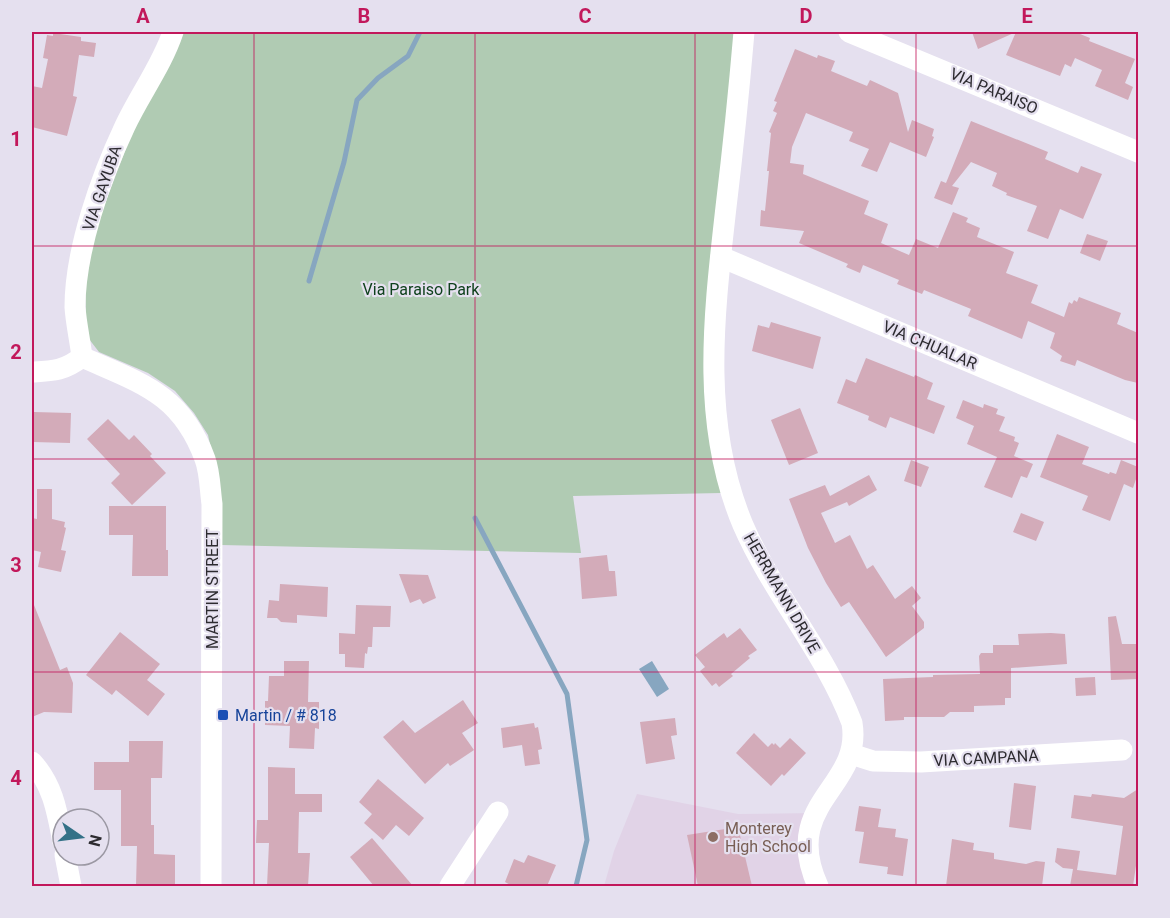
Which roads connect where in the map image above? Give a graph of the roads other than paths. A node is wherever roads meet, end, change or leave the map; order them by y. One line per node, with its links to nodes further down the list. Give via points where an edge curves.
1 (173, 32): 6 (street, VIA GAYUBA, via 126,125 92,212 75,306)
2 (744, 32): 5 (street, HERRMANN DRIVE)
3 (849, 32): 4 (street, VIA PARAISO)
4 (1138, 152)
5 (721, 257): 8 (street, VIA CHUALAR); 10 (street, HERRMANN DRIVE, via 713,342 714,398 723,464 743,526 847,709 854,735)
6 (82, 357): 7 (street, via 58,371); 16 (street, MARTIN STREET, via 146,385 170,403 187,421 206,460 212,504)
7 (32, 372)
8 (1138, 433)
9 (1122, 750): 10 (street, VIA CAMPANA, via 921,762 873,761)
10 (851, 754): 18 (street, via 815,813 808,834 808,851)
11 (32, 762): 12 (street, via 44,777)
12 (57, 807)
13 (498, 812): 17 (street)
14 (68, 867): 15 (street)
15 (71, 886)
16 (211, 886)
17 (450, 886)
18 (818, 886)

